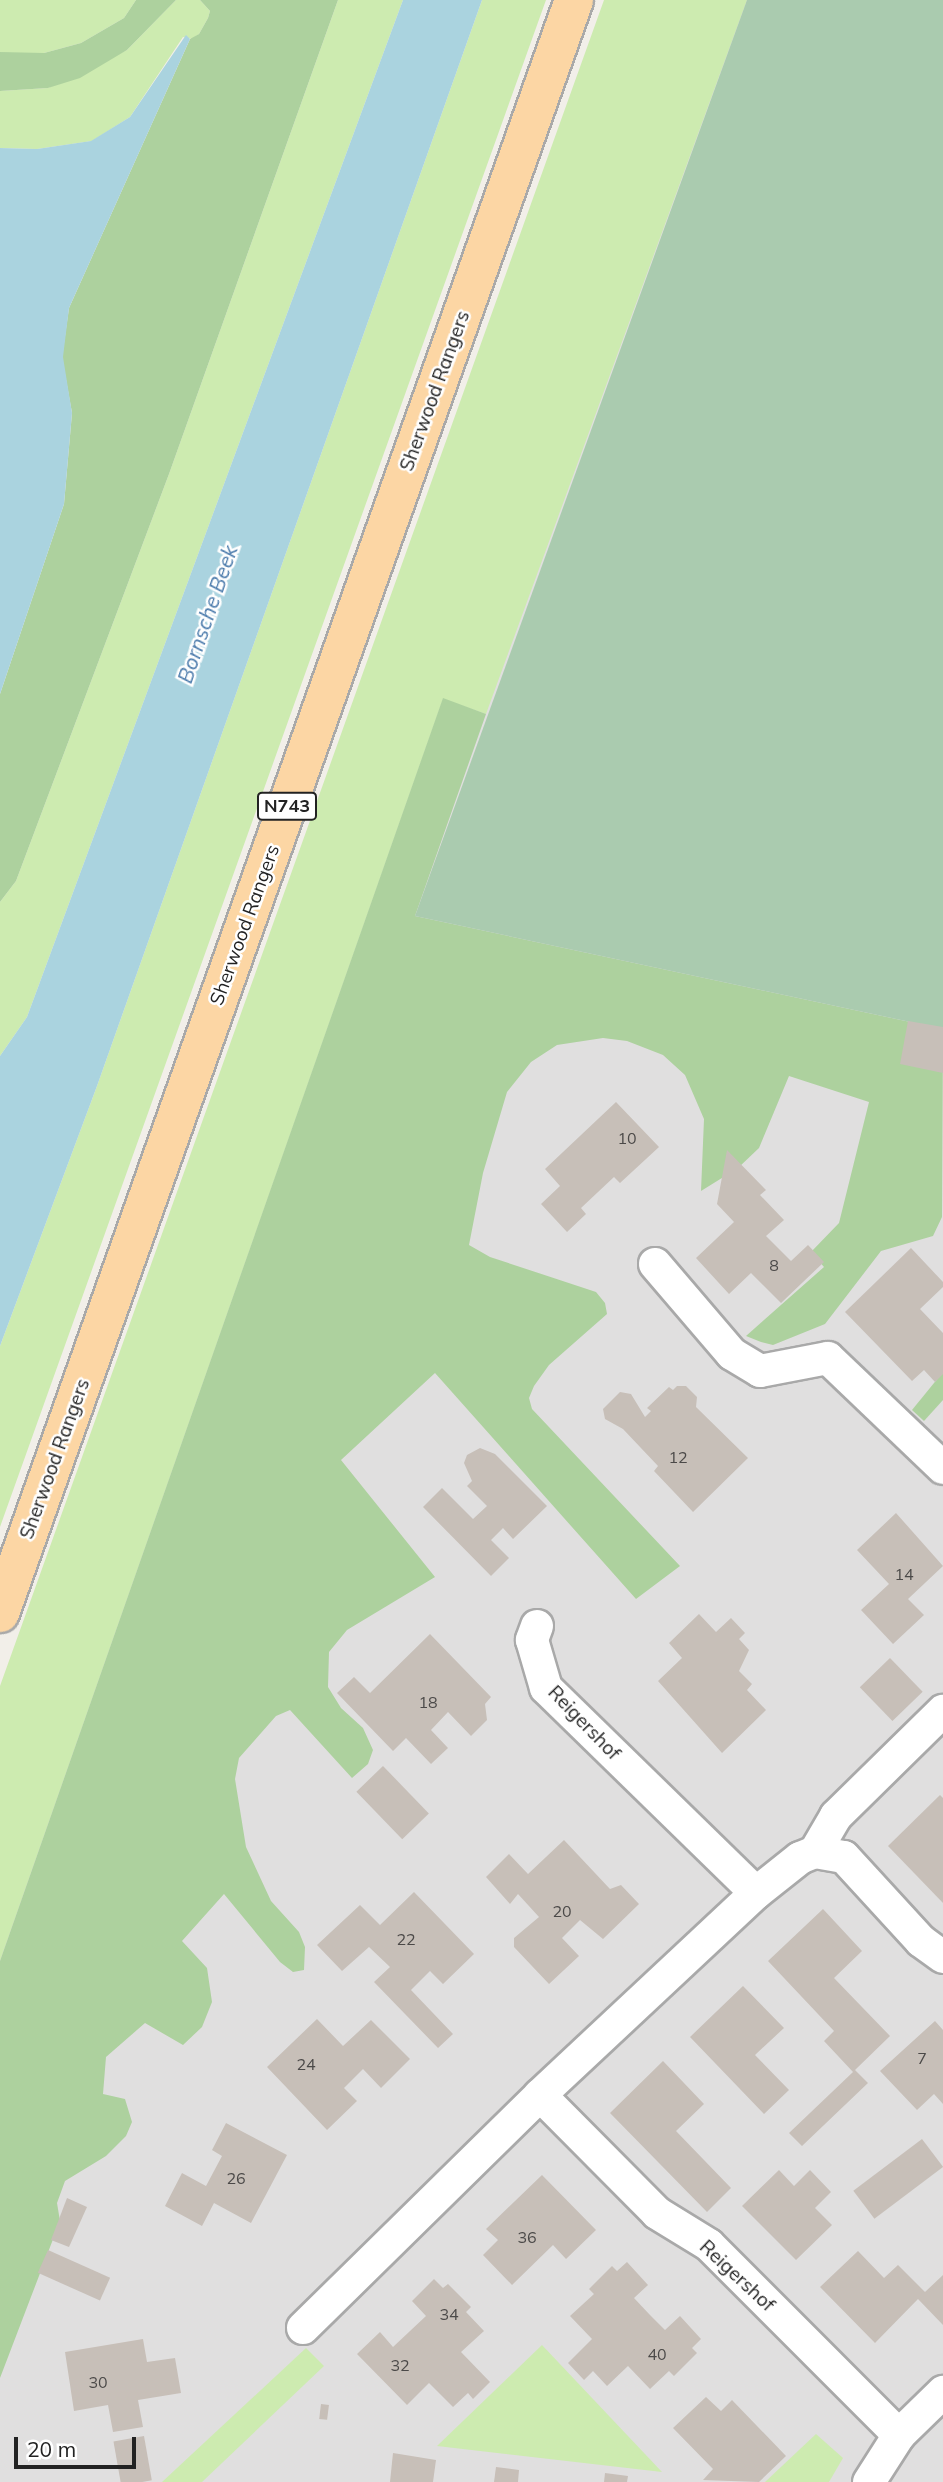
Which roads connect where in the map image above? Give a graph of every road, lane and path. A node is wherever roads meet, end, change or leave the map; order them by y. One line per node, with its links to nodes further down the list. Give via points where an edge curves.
1 (574, 0): 4 (main road, Sherwood Rangers / N743)
2 (655, 1264): 3 (street, via 732,1354 760,1371 828,1358)
3 (943, 1468)
4 (0, 1613)
5 (537, 1626): 8 (street, Reigershof, via 532,1640 546,1688)
6 (943, 1711): 7 (street, via 836,1816)
7 (815, 1852): 8 (street); 9 (street, via 844,1857 921,1941)
8 (755, 1893): 10 (street)
9 (943, 1957)
10 (540, 2095): 11 (street); 13 (street, Reigershof, via 657,2213 709,2245)
11 (303, 2328)
12 (943, 2392): 13 (street)
13 (899, 2435): 14 (street)
14 (869, 2482)

